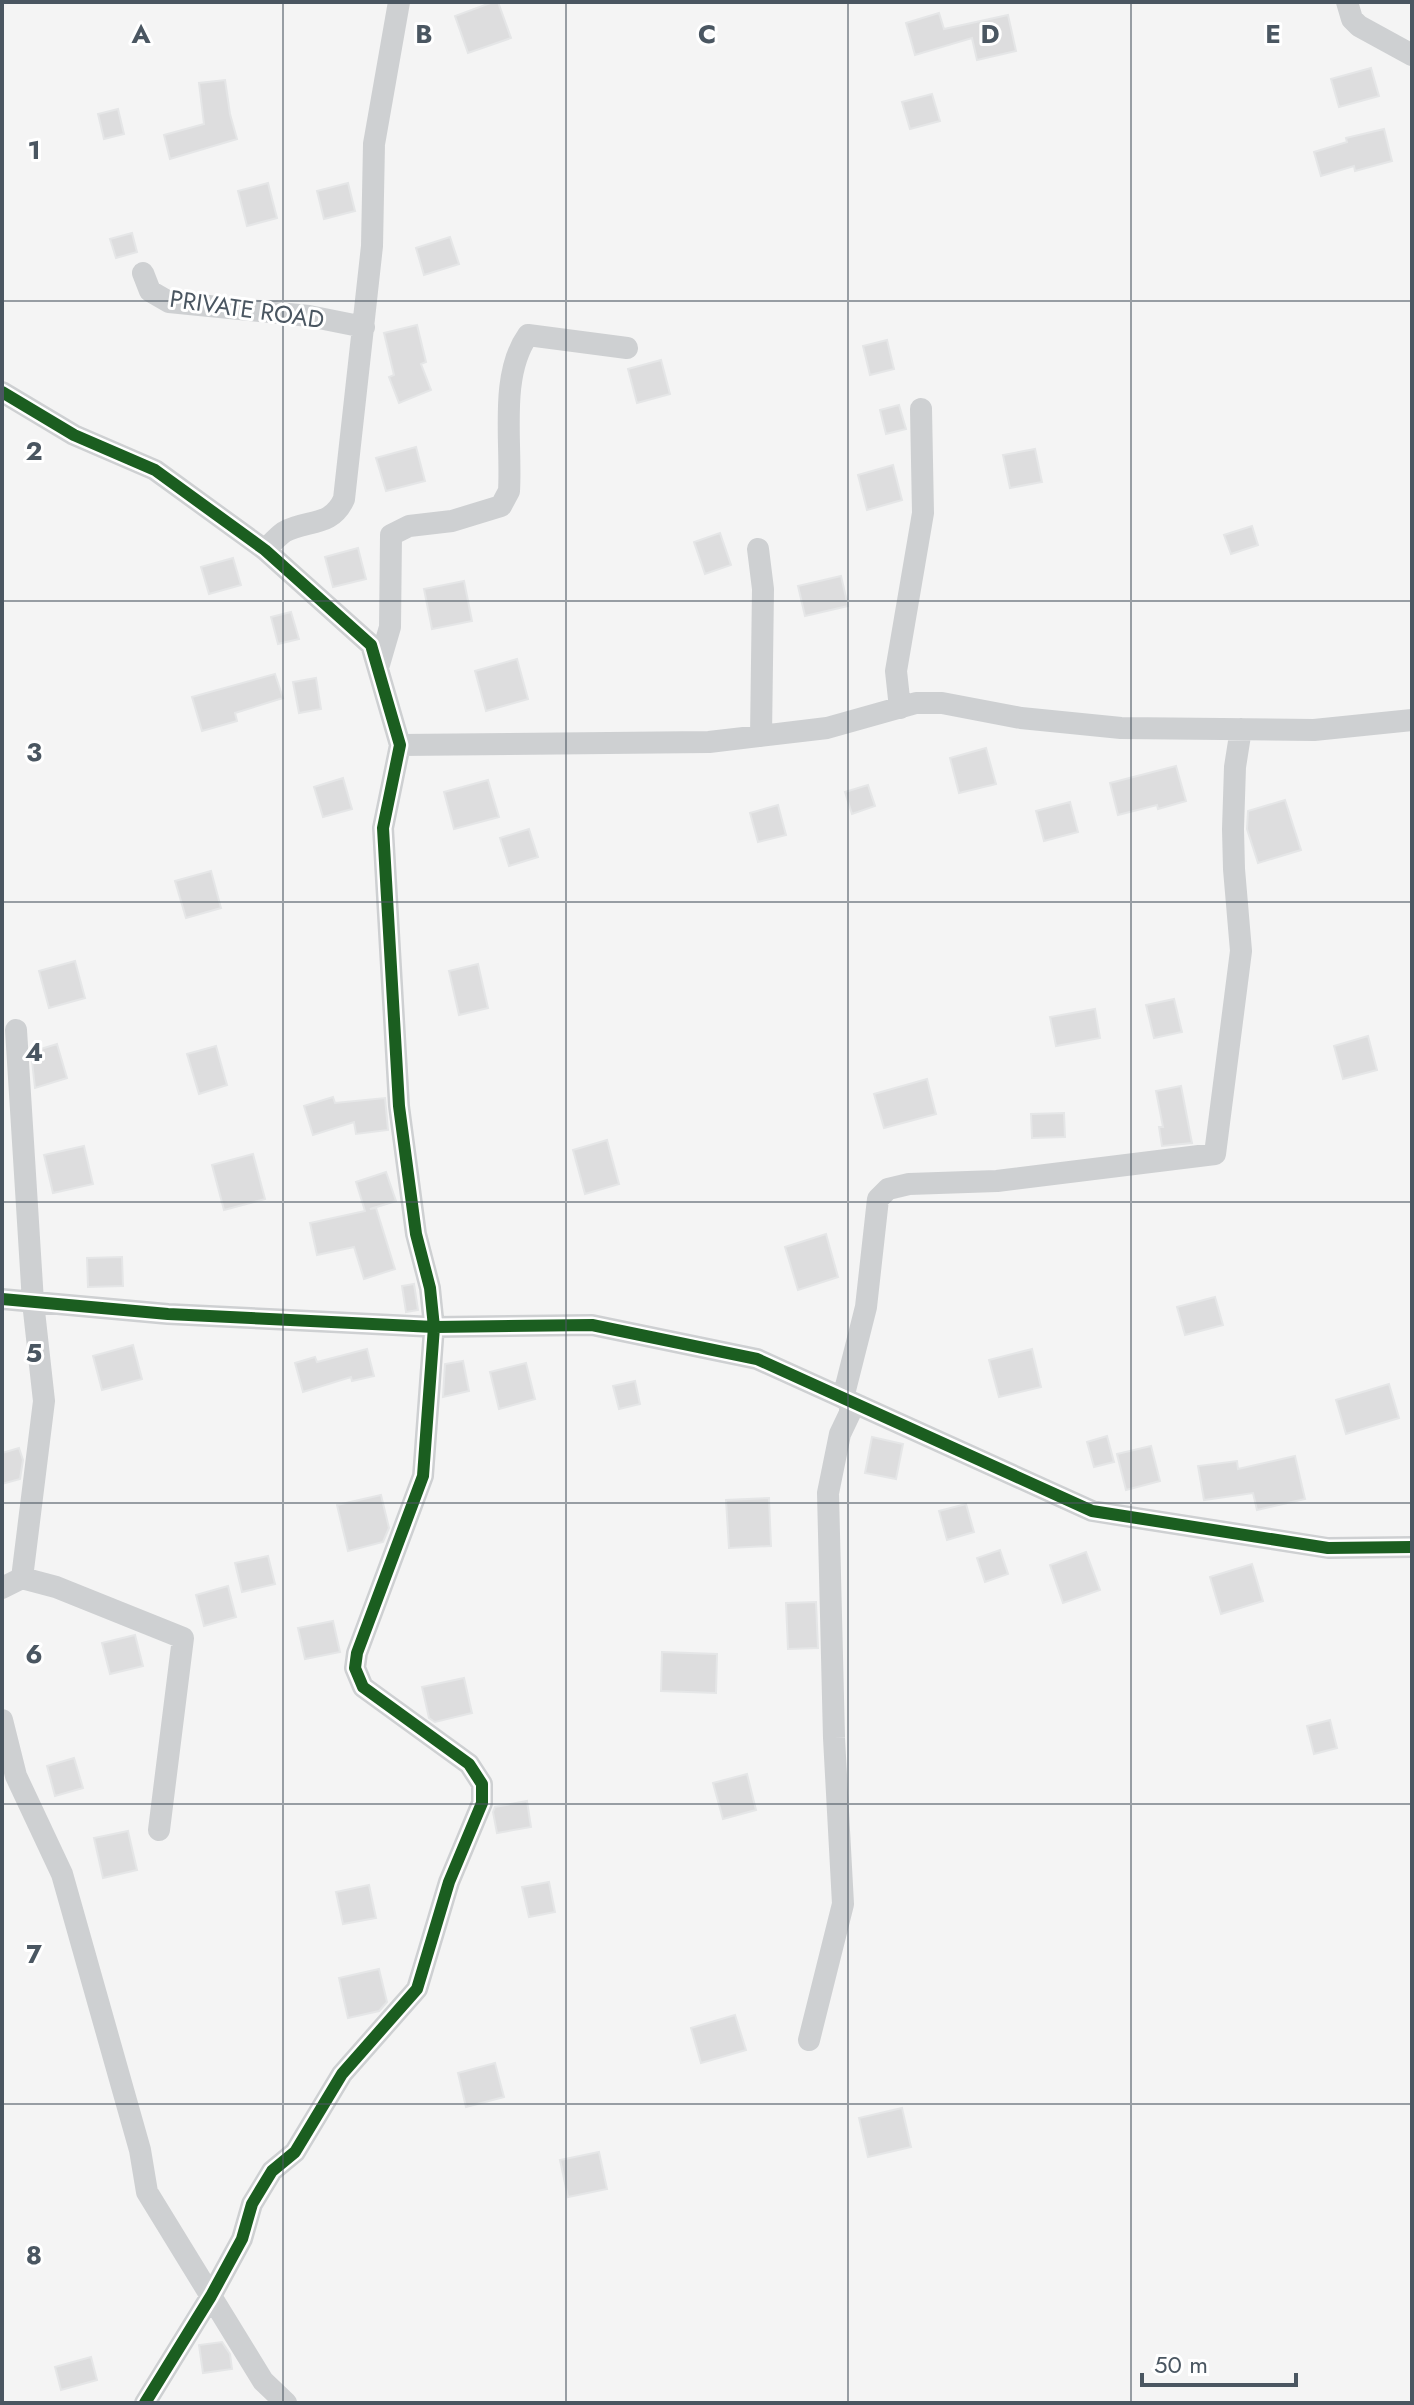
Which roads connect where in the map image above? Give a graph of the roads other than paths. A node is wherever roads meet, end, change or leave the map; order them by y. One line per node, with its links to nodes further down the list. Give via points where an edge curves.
1 (399, 2): 5 (street, via 374,144)
2 (1347, 2): 3 (street, via 1359,26)
3 (1412, 55)
4 (143, 273): 5 (street, PRIVATE ROAD, via 150,291 169,302)
5 (364, 327): 10 (street, via 344,499 329,518 285,532)
6 (627, 348): 11 (street, via 528,335 510,374 509,491 501,506 452,521 409,526 391,535 390,627)
7 (2, 392): 10 (street, via 74,435 155,470)
8 (921, 409): 12 (street, via 923,513 896,671)
9 (758, 549): 15 (street, via 763,589)
10 (265, 550): 11 (street, via 371,645)
11 (378, 670): 16 (street)
12 (900, 708): 14 (street, via 942,703 1121,728); 15 (street, via 827,728)
13 (1412, 720): 14 (street, via 1314,730)
14 (1241, 729): 21 (street, via 1233,829 1241,951 1215,1154 888,1189 878,1199 866,1307)
15 (761, 736): 16 (street, via 709,742)
16 (400, 745): 20 (street, via 383,828 399,1106)
17 (16, 1030): 19 (street)
18 (2, 1299): 19 (street)
19 (33, 1302): 20 (street); 23 (street, via 44,1401)
20 (434, 1327): 21 (street, via 592,1325 757,1359); 27 (street, via 423,1476 355,1668 363,1687 469,1764 482,1784 482,1803 449,1882 417,1989 342,2074 295,2152 272,2171)
21 (847, 1400): 22 (street, via 1092,1511 1328,1548); 26 (street, via 850,1413 840,1434 828,1493 843,1904)
22 (1412, 1547)
23 (12, 1583): 25 (street, via 56,1587 183,1638)
24 (2, 1720): 27 (street, via 16,1776 62,1874 140,2150 147,2192)
25 (159, 1830)
26 (809, 2040)
27 (211, 2296): 28 (street); 29 (street, via 263,2381)
28 (145, 2403)
29 (286, 2403)

